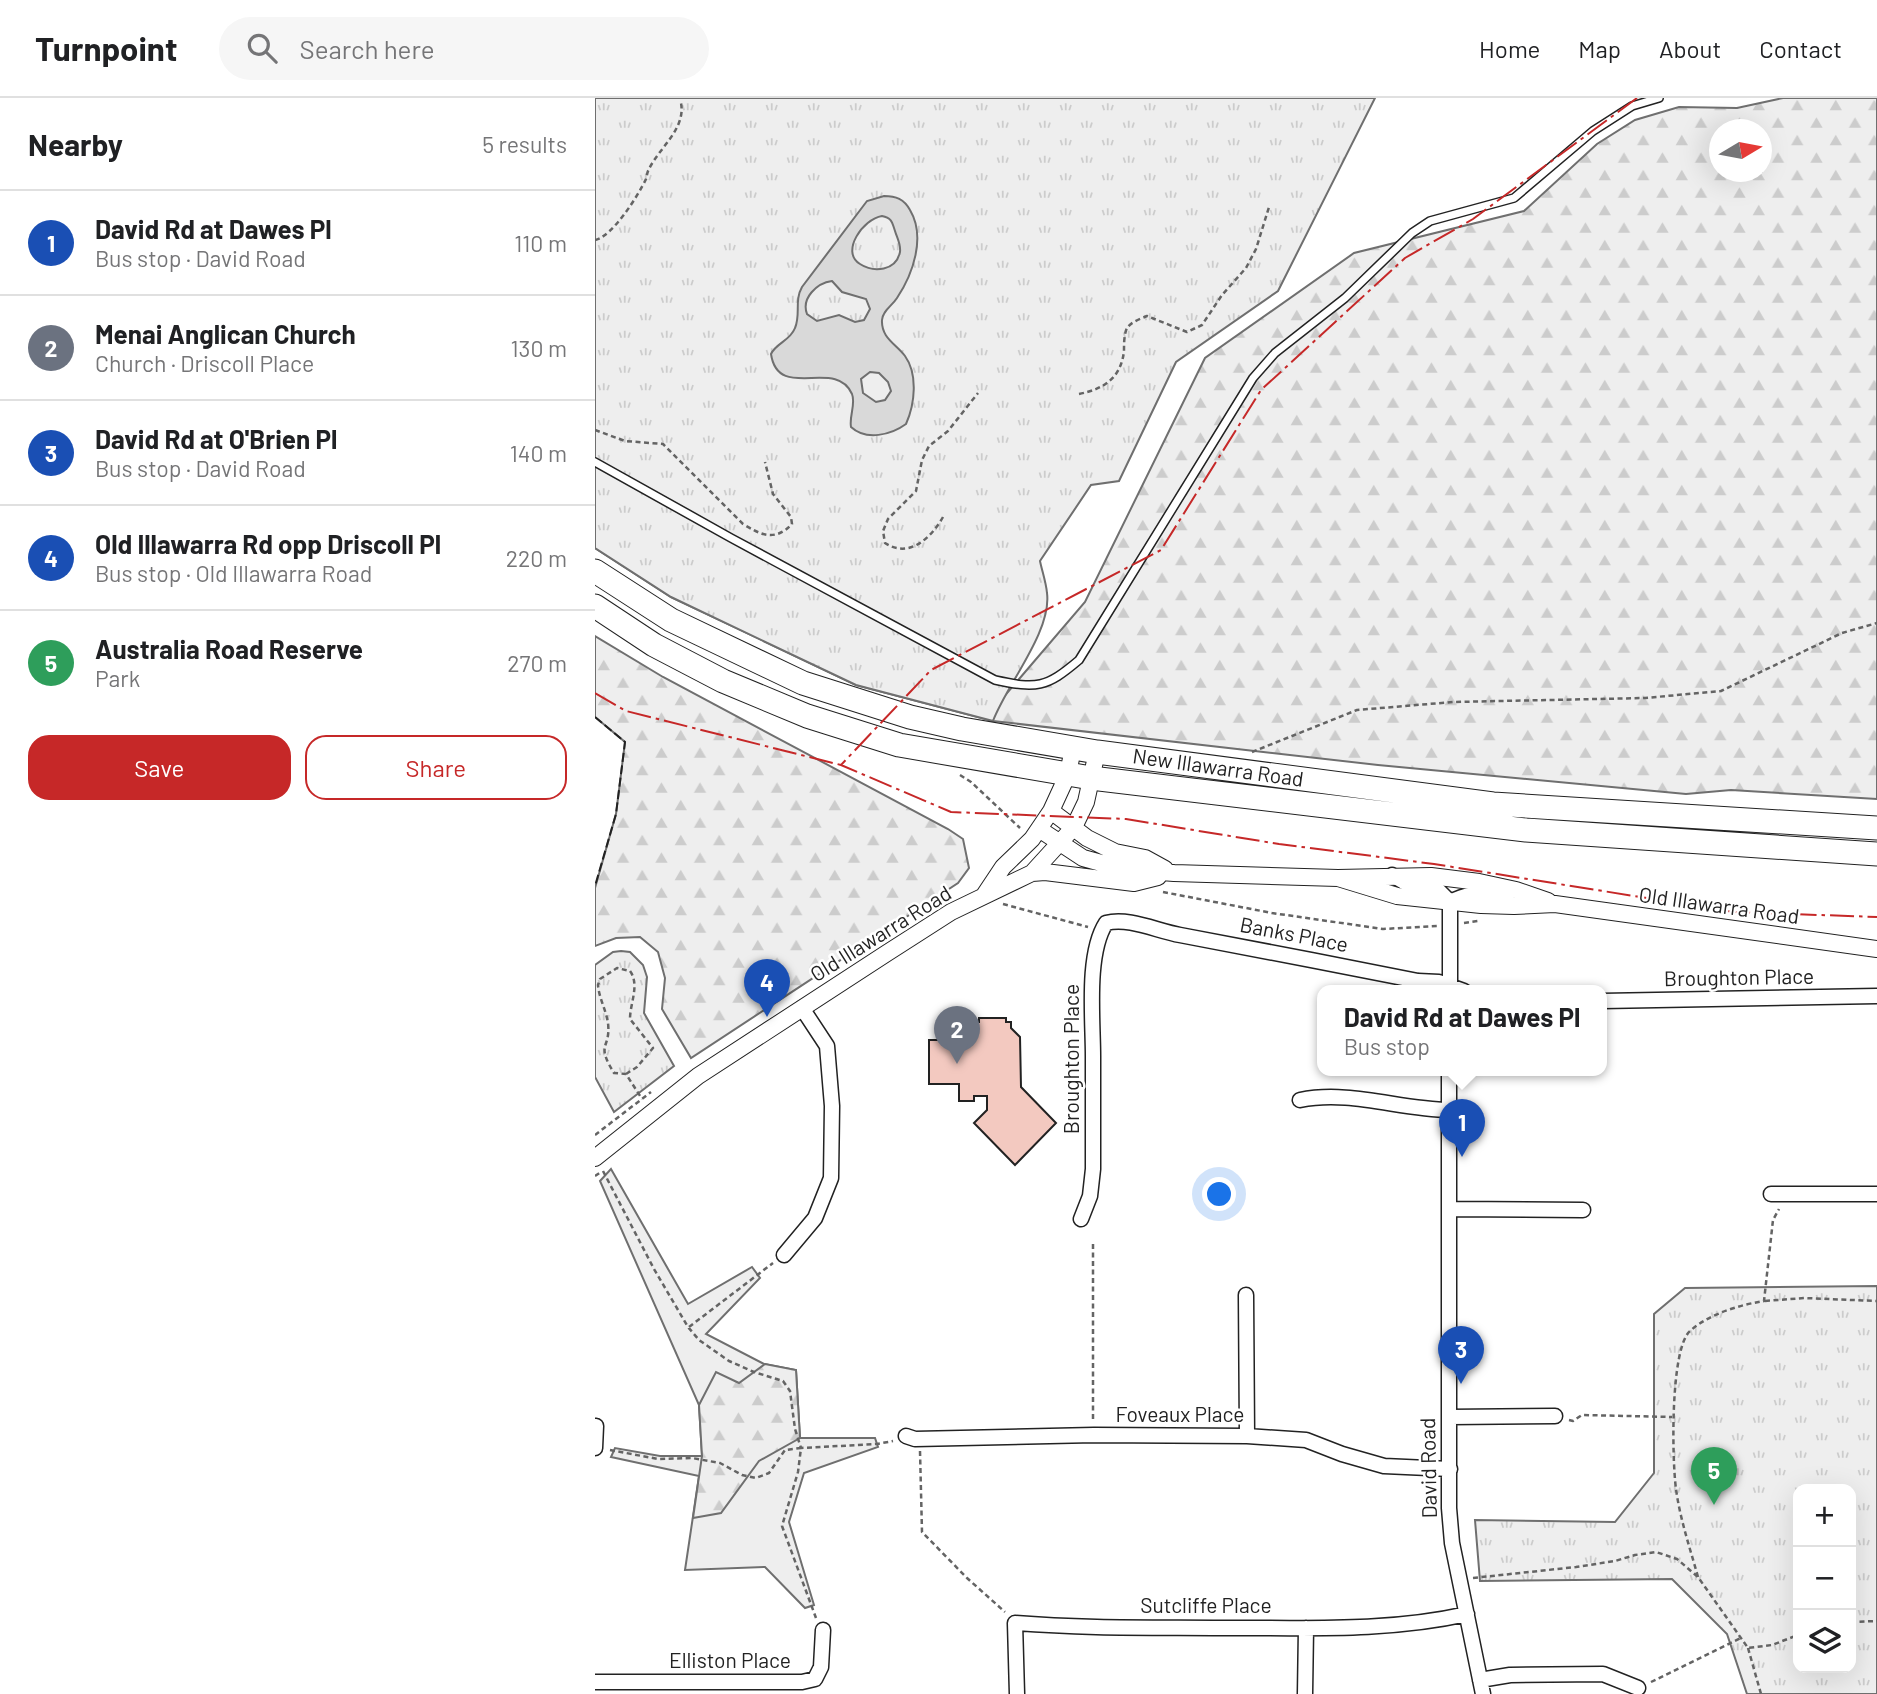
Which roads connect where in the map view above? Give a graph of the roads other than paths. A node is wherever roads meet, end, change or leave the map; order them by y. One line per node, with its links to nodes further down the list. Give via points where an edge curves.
1 (1658, 98): 2 (lane, via 1632,106 1593,131 1514,198 1430,221 1345,298 1275,353 1254,378 1079,660 1057,678 1028,687 995,680)
2 (595, 462)
3 (595, 571): 5 (highway, New Illawarra Road, via 671,620 803,683 910,717)
4 (595, 606): 7 (highway, New Illawarra Road, via 654,645 723,681 807,716 899,745)
5 (1073, 748): 6 (highway, New Illawarra Road); 7 (street, Old Illawarra Road)
6 (1097, 752): 8 (street, Old Illawarra Road); 11 (highway, New Illawarra Road, via 1493,804)
7 (1068, 774): 8 (highway, New Illawarra Road); 9 (street, Old Illawarra Road)
8 (1091, 778): 10 (street, Old Illawarra Road); 14 (highway, New Illawarra Road, via 1526,830)
9 (1051, 811): 10 (street, Old Illawarra Road); 12 (street, Old Illawarra Road)
10 (1074, 827): 13 (street, Old Illawarra Road); 16 (street, Old Illawarra Road, via 1115,852 1145,858)
11 (1877, 828)
12 (1039, 829): 13 (street, Old Illawarra Road); 20 (street, Old Illawarra Road, via 1003,867)
13 (1061, 844): 15 (street, Old Illawarra Road); 16 (street, Old Illawarra Road, via 1102,865)
14 (1877, 854)
15 (1032, 873): 16 (street, Old Illawarra Road, via 1134,883); 20 (street, Old Illawarra Road)
16 (1174, 873): 18 (street, Old Illawarra Road)
17 (1391, 875): 18 (street, Old Illawarra Road); 19 (street, Old Illawarra Road, via 1455,879); 21 (street, via 1409,885 1436,888)
18 (1338, 878): 21 (street, Old Illawarra Road, via 1397,896)
19 (1516, 890): 21 (street, via 1467,893); 22 (street, Old Illawarra Road)
20 (991, 898): 29 (street, Old Illawarra Road, via 951,912)
21 (1450, 902): 22 (street, Old Illawarra Road); 26 (street)
22 (1555, 904): 24 (street, Old Illawarra Road)
23 (1130, 923): 25 (street, Banks Place); 38 (street, Broughton Place, via 1113,921 1101,930 1093,986 1093,1169)
24 (1877, 948)
25 (1446, 985)
26 (1455, 985)
27 (1877, 996): 28 (street, Broughton Place)
28 (1607, 1002)
29 (802, 1008): 33 (street, Old Illawarra Road, via 698,1076); 39 (street, via 827,1046 831,1178 815,1218)
30 (1449, 1076): 32 (street, David Road)
31 (1300, 1100): 32 (street, via 1338,1096)
32 (1449, 1110): 36 (street, David Road)
33 (599, 1164)
34 (1777, 1194): 35 (street)
35 (1877, 1194)
36 (1450, 1209): 37 (street); 42 (street, David Road)
37 (1583, 1210)
38 (1081, 1219)
39 (784, 1255)
40 (1246, 1295): 44 (street)
41 (1555, 1416): 42 (street)
42 (1450, 1417): 47 (street, David Road)
43 (596, 1426): 46 (street)
44 (1247, 1436): 45 (street, Foveaux Place); 47 (street, Foveaux Place, via 1306,1440 1384,1466)
45 (911, 1437)
46 (595, 1447)
47 (1450, 1469): 48 (street, David Road, via 1449,1508)
48 (1467, 1614): 49 (street, Sutcliffe Place, via 1393,1625); 52 (street, David Road)
49 (1306, 1628): 54 (street, Sutcliffe Place, via 1015,1623); 55 (street)
50 (823, 1630): 51 (street, Elliston Place, via 821,1667 815,1679 802,1682)
51 (595, 1682)
52 (1481, 1687): 53 (street, via 1510,1675 1603,1674)
53 (1638, 1688)
54 (1017, 1694)
55 (1305, 1694)

